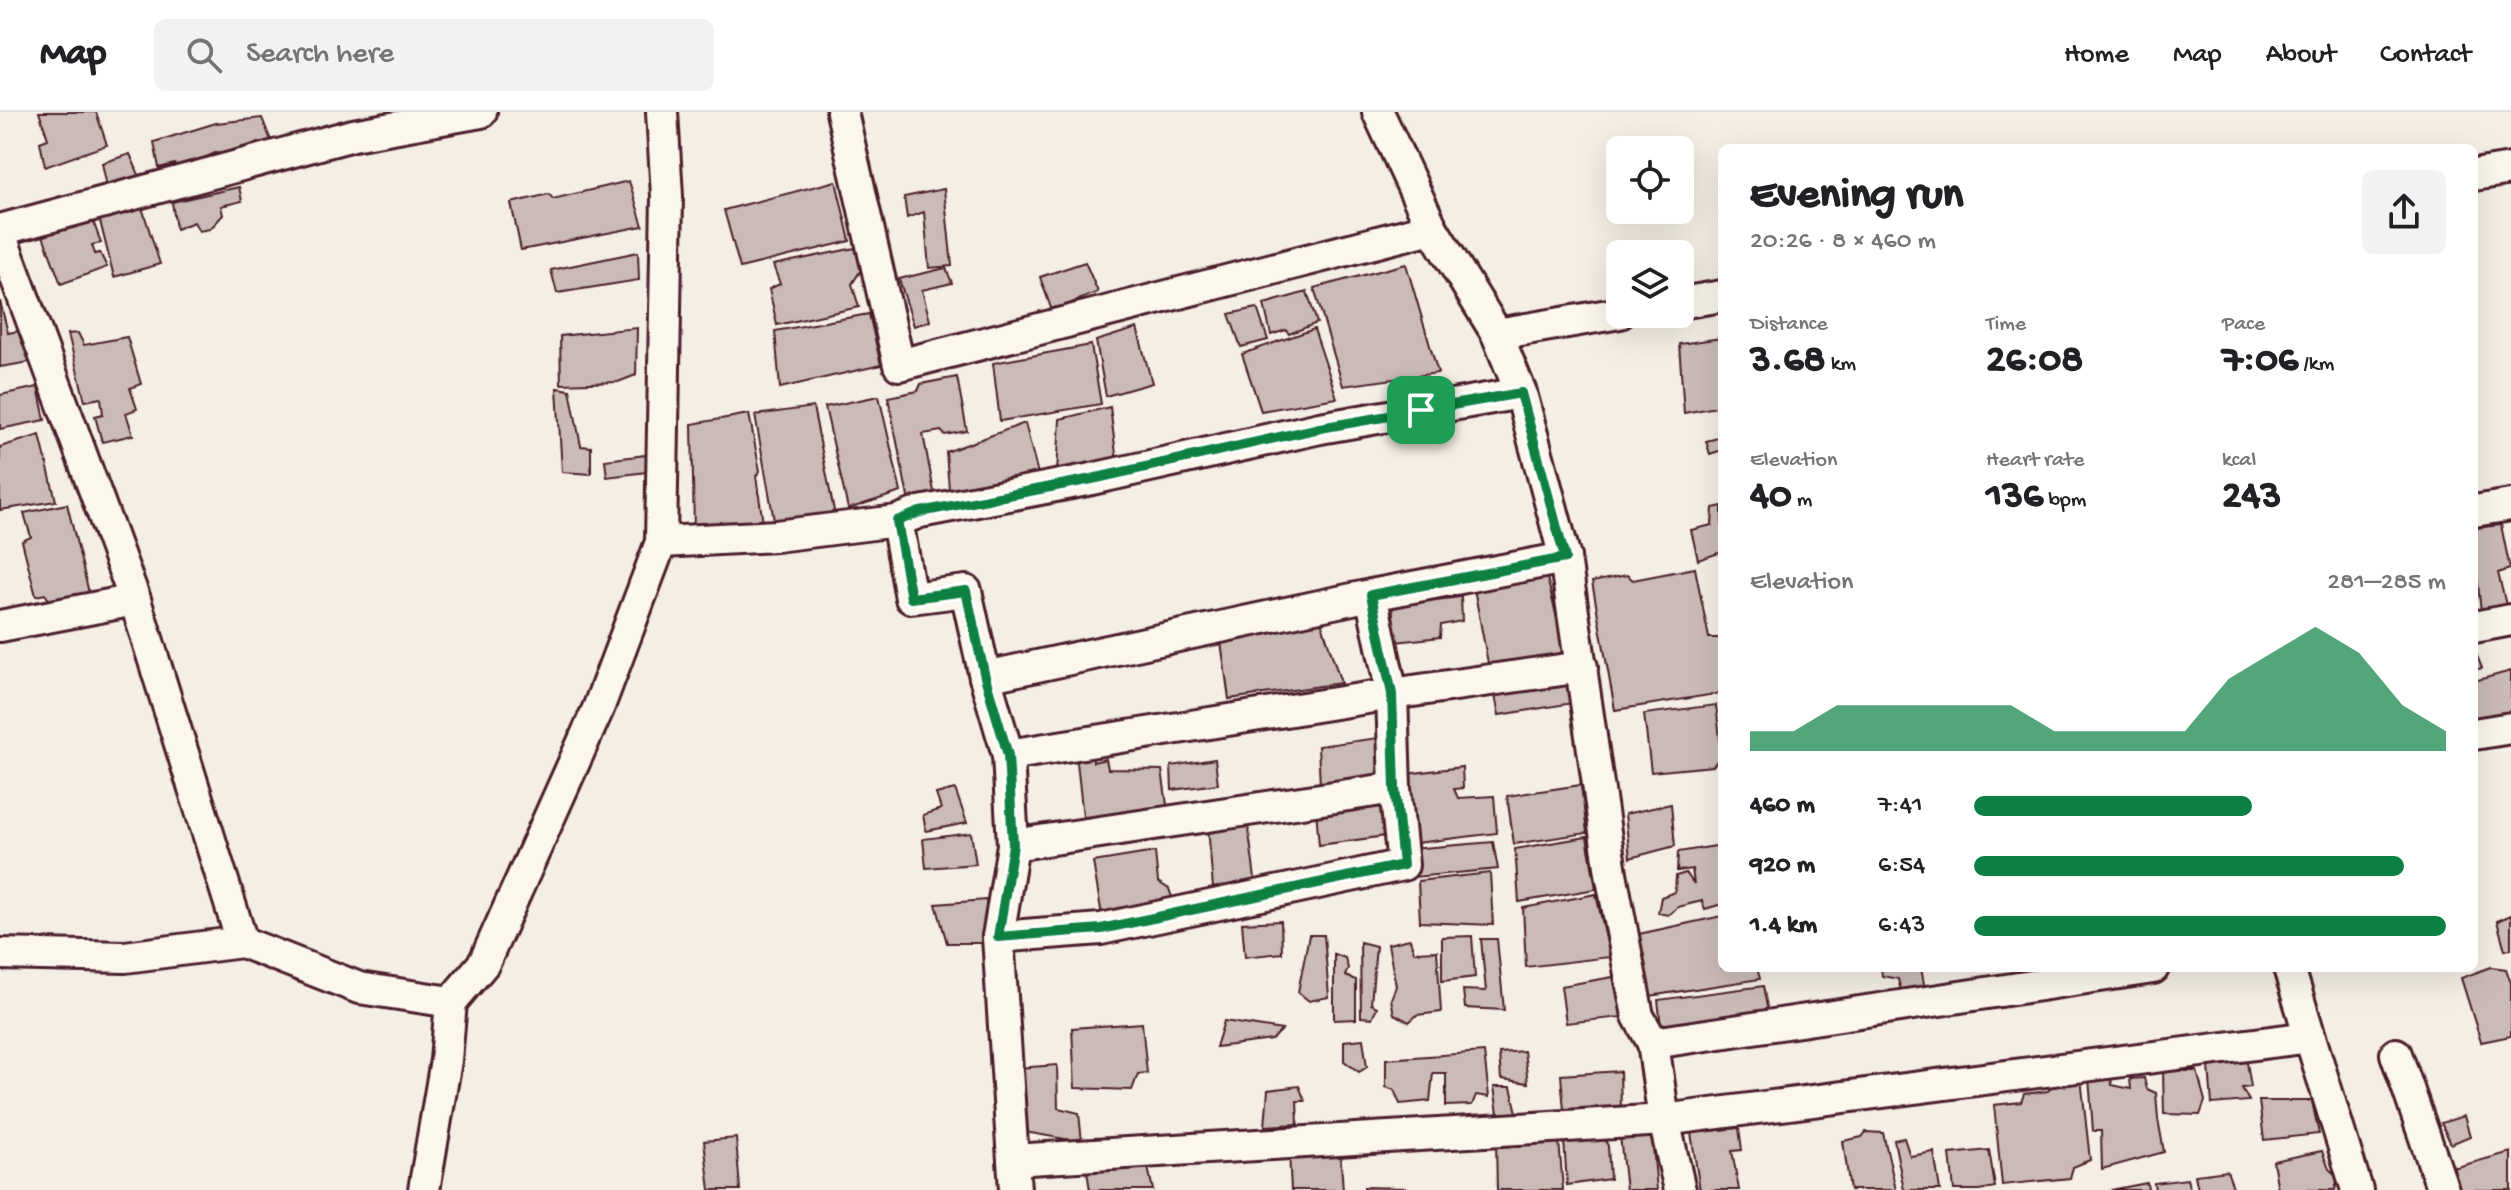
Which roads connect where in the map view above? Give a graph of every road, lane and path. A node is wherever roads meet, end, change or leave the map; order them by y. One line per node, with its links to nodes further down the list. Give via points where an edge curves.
1 (481, 112): 8 (street, via 353,135)
2 (662, 112): 17 (street, via 667,196)
3 (842, 112): 7 (street, via 899,365)
4 (1378, 112): 7 (street)
5 (2511, 169): 6 (street)
6 (2478, 174)
7 (1432, 228): 12 (street)
8 (0, 232): 20 (street)
9 (1718, 297): 10 (street)
10 (1694, 301)
11 (1606, 315): 12 (street)
12 (1497, 334): 13 (street)
13 (1521, 393): 16 (street, via 1320,428); 18 (street)
14 (2511, 505): 15 (street)
15 (2478, 510)
16 (897, 521): 17 (street, via 776,536); 25 (street, via 911,598 966,591)
17 (661, 542): 37 (street, via 598,709 484,963)
18 (1565, 558): 19 (street); 24 (street)
19 (1371, 595): 25 (street); 26 (street)
20 (135, 600): 22 (street); 33 (street)
21 (2511, 620): 23 (street)
22 (0, 626)
23 (2478, 626)
24 (1582, 667): 26 (street); 39 (street, via 1611,873 1638,1016)
25 (985, 677): 29 (street)
26 (1392, 694): 29 (street); 30 (street)
27 (2511, 728): 28 (street)
28 (2478, 733)
29 (1008, 755): 31 (street)
30 (1395, 788): 31 (street); 32 (street, via 1403,865 1101,929)
31 (1013, 845): 32 (street)
32 (998, 937): 42 (street)
33 (242, 942): 34 (street, via 125,957); 37 (street, via 359,988)
34 (0, 954)
35 (2126, 972): 39 (street)
36 (2290, 972): 38 (street)
37 (451, 1002): 43 (street)
38 (2310, 1037): 41 (street); 45 (street)
39 (1653, 1043): 41 (street)
40 (2396, 1054): 46 (street)
41 (1664, 1120): 42 (street); 44 (street)
42 (1014, 1175)
43 (424, 1190)
44 (1680, 1190)
45 (2357, 1190)
46 (2443, 1190)

